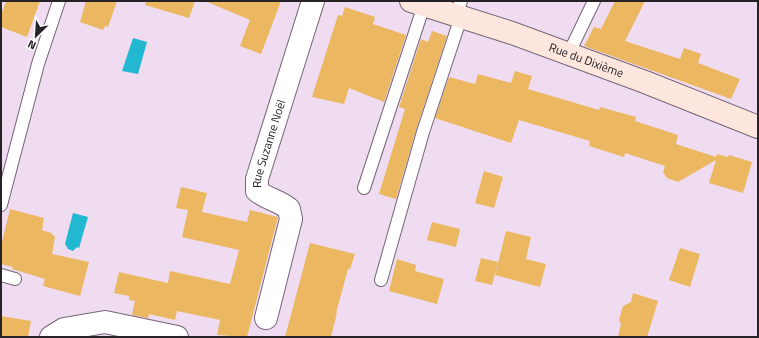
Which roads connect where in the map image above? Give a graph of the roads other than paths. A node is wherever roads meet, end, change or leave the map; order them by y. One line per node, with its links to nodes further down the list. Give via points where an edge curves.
1 (59, 1): 9 (lane, via 38,64)
2 (313, 1): 13 (street, Rue Suzanne Noël, via 257,179 257,191 266,198 283,204 289,209 291,219)
3 (594, 1): 6 (lane)
4 (417, 3): 5 (street, Rue du Dixième); 8 (lane)
5 (460, 11): 6 (street, Rue du Dixième); 12 (lane)
6 (568, 55): 7 (street, Rue du Dixième, via 645,82)
7 (758, 127)
8 (364, 188)
9 (1, 205)
10 (1, 275): 11 (lane)
11 (15, 279)
12 (381, 280)
13 (266, 318)
14 (51, 337): 15 (street, via 64,329 104,322)
15 (177, 337)

